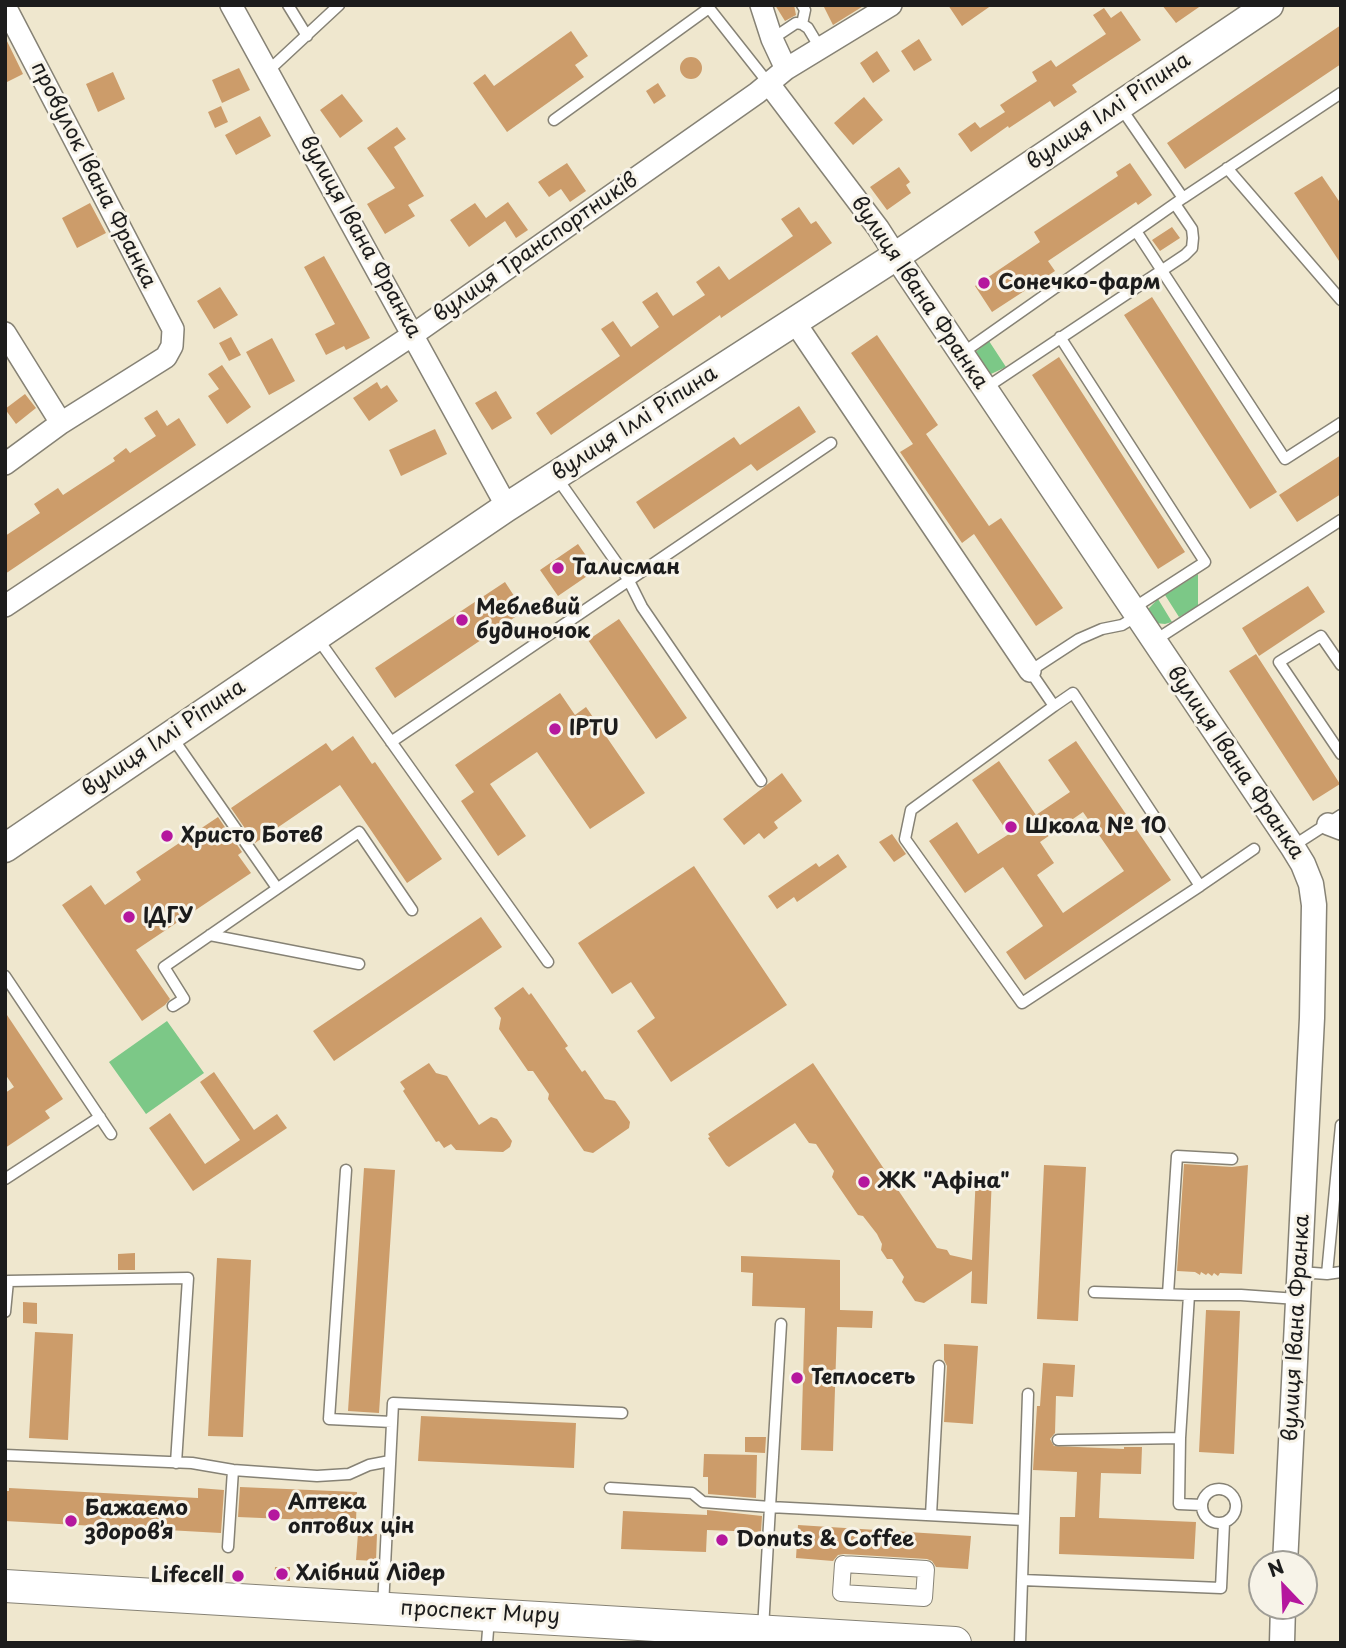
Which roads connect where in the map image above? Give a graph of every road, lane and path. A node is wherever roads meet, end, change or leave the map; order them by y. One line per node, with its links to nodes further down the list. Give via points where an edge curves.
1 (231, 5): 14 (street, вулиця Івана Франка)
2 (288, 5): 10 (lane)
3 (339, 5): 10 (lane)
4 (761, 5): 11 (street)
5 (802, 5): 9 (lane)
6 (891, 5): 12 (street, вулиця Транспортників)
7 (1269, 5): 17 (main road, вулиця Іллі Ріпина)
8 (5, 6): 32 (street, провулок Івана Франка, via 173,329 166,357)
9 (802, 24): 11 (lane); 12 (lane)
10 (307, 36): 14 (lane)
11 (772, 38): 13 (street)
12 (820, 48): 13 (street, вулиця Транспортників)
13 (786, 69): 15 (street, вулиця Транспортників)
14 (268, 71): 27 (street, вулиця Івана Франка)
15 (769, 84): 18 (lane, via 709,8); 22 (street, вулиця Івана Франка); 27 (street, вулиця Транспортників)
16 (1341, 93): 19 (lane)
17 (1119, 106): 20 (lane); 22 (main road, вулиця Іллі Ріпина)
18 (554, 120)
19 (1227, 168): 20 (lane); 24 (lane)
20 (1179, 201): 21 (lane); 23 (lane, via 1192,229 1192,248)
21 (1136, 231): 23 (lane); 29 (lane)
22 (896, 256): 25 (main road, вулиця Іллі Ріпина); 29 (street, вулиця Івана Франка)
23 (1163, 268): 28 (lane); 31 (lane, via 1284,459)
24 (1341, 300)
25 (794, 321): 35 (main road, вулиця Іллі Ріпина); 44 (street)
26 (5, 333): 32 (street)
27 (414, 334): 36 (street, вулиця Івана Франка); 39 (street, вулиця Транспортників)
28 (1059, 337): 30 (lane); 40 (lane, via 1205,562)
29 (961, 354): 30 (street, вулиця Івана Франка)
30 (984, 388): 40 (street, вулиця Івана Франка)
31 (1341, 422)
32 (61, 424): 34 (street)
33 (831, 443): 38 (lane)
34 (5, 464)
35 (555, 476): 36 (main road, вулиця Іллі Ріпина); 38 (lane)
36 (507, 507): 41 (main road, вулиця Іллі Ріпина)
37 (1341, 520): 42 (lane)
38 (628, 579): 47 (lane); 49 (lane, via 642,607)
39 (5, 606)
40 (1135, 612): 42 (street, вулиця Івана Франка); 44 (lane, via 1123,625 1079,639)
41 (316, 636): 46 (main road, вулиця Іллі Ріпина); 47 (lane)
42 (1154, 641): 51 (street, вулиця Івана Франка)
43 (1341, 665): 48 (lane, via 1321,636 1279,662)
44 (1030, 671): 45 (lane)
45 (1054, 706): 54 (lane, via 1073,693); 54 (lane, via 911,810 905,839 1023,1003)
46 (171, 734): 52 (main road, вулиця Іллі Ріпина); 55 (lane)
47 (391, 742): 58 (lane)
48 (1341, 754)
49 (761, 781)
50 (1337, 823): 51 (lane)
51 (1292, 846): 68 (street, вулиця Івана Франка, via 1311,884 1314,905)
52 (5, 848)
53 (1254, 849): 54 (lane)
54 (1200, 886)
55 (277, 888): 56 (lane, via 359,832); 57 (lane)
56 (412, 910)
57 (210, 935): 59 (lane); 61 (lane, via 164,967 184,999)
58 (548, 962)
59 (359, 964)
60 (5, 976): 62 (lane)
61 (173, 1006)
62 (100, 1117): 64 (lane); 67 (lane)
63 (1341, 1125): 70 (lane)
64 (111, 1134)
65 (1232, 1159): 72 (lane, via 1177,1156)
66 (346, 1170): 80 (lane, via 329,1419)
67 (5, 1179)
68 (1300, 1272): 70 (lane); 74 (street, вулиця Івана Франка)
69 (1341, 1272): 70 (lane)
70 (1327, 1274)
71 (1094, 1292): 72 (lane)
72 (1168, 1294): 73 (lane)
73 (1189, 1295): 74 (lane); 81 (lane)
74 (1298, 1299): 94 (street, вулиця Івана Франка)
75 (5, 1312): 85 (lane, via 8,1280 188,1278)
76 (781, 1324): 89 (lane)
77 (939, 1366): 90 (lane)
78 (1028, 1394): 91 (lane)
79 (622, 1413): 80 (lane, via 393,1403)
80 (391, 1422): 84 (lane)
81 (1180, 1438): 82 (lane); 88 (lane, via 1179,1504)
82 (1058, 1440)
83 (5, 1455): 85 (lane)
84 (390, 1461): 86 (lane, via 349,1474 317,1476); 98 (lane)
85 (176, 1463): 86 (lane)
86 (233, 1470): 93 (lane)
87 (610, 1488): 89 (lane, via 692,1493 703,1502)
88 (1202, 1505): 92 (lane, via 1208,1520); 92 (lane, via 1213,1490 1229,1492 1236,1507)
89 (770, 1507): 90 (lane); 101 (lane)
90 (931, 1515): 91 (lane)
91 (1024, 1520): 95 (lane)
92 (1224, 1523): 95 (lane, via 1222,1588)
93 (228, 1547)
94 (1286, 1550)
95 (1023, 1580): 103 (lane)
96 (5, 1586): 98 (main road, проспект Миру)
97 (841, 1593): 97 (street, via 924,1598 926,1569 843,1564)
98 (383, 1608): 100 (main road, проспект Миру)
99 (1283, 1620): 104 (street)
100 (488, 1628): 101 (main road, проспект Миру)
101 (763, 1636): 102 (main road, проспект Миру)
102 (955, 1643)
103 (1020, 1643)
104 (1282, 1643)

